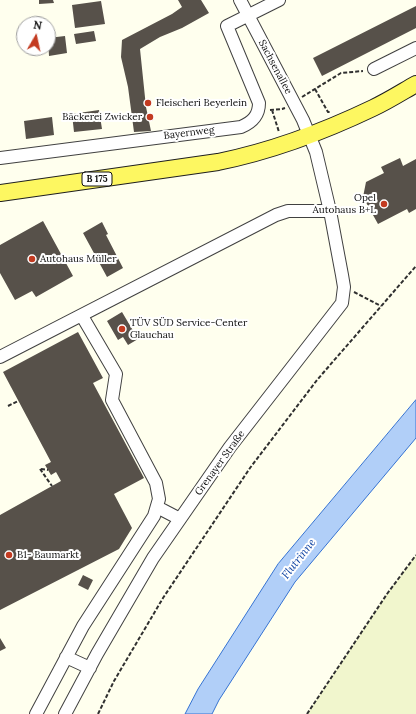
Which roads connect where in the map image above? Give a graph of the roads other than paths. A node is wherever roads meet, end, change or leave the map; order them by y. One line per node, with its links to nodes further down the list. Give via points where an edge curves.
1 (240, 0): 3 (street, Sachsenallee)
2 (279, 0): 3 (street)
3 (248, 17): 7 (street, Sachsenallee); 8 (street, Bayernweg, via 227,26 259,103 259,111 249,123)
4 (416, 48): 5 (street)
5 (374, 69)
6 (416, 84): 7 (main road, B 175, via 374,107)
7 (310, 135): 9 (main road, B 175, via 218,162); 10 (street, Grenayer Straße)
8 (0, 158)
9 (0, 193)
10 (330, 211): 11 (street, via 288,211 276,215); 14 (street, Grenayer Straße, via 344,287 342,303 230,447)
11 (82, 316): 12 (street); 13 (street, via 116,374 112,400 156,483 159,500)
12 (0, 357)
13 (157, 507): 14 (street); 15 (street, via 154,516)
14 (180, 519): 16 (street, Grenayer Straße, via 153,558)
15 (66, 656): 16 (street); 17 (street)
16 (90, 668): 18 (street, Grenayer Straße)
17 (36, 714)
18 (65, 714)

